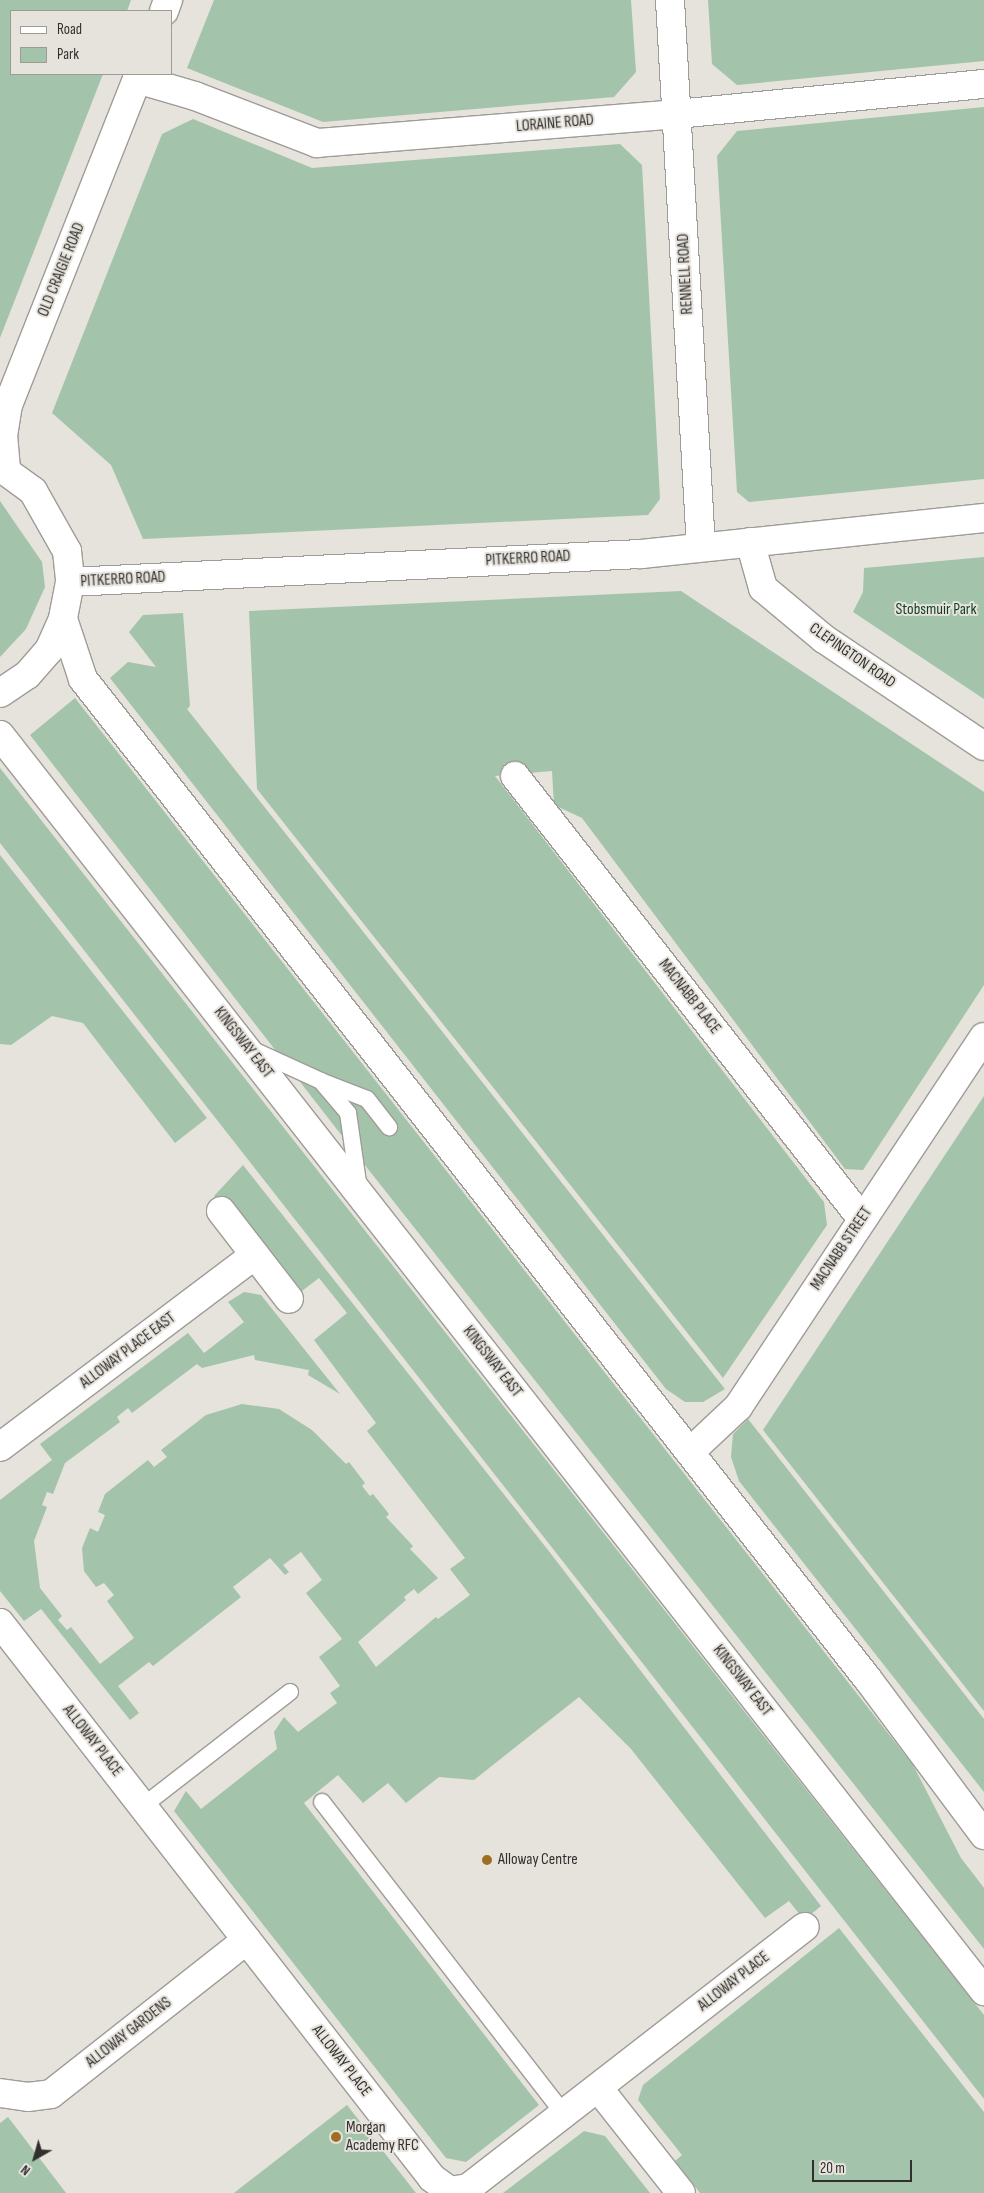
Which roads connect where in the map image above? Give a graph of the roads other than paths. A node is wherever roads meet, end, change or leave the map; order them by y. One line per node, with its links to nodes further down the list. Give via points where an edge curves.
1 (670, 0): 4 (main road, RENNELL ROAD)
2 (138, 76): 4 (main road, LORAINE ROAD, via 317,143); 5 (main road, OLD CRAIGIE ROAD, via 8,405 2,436)
3 (984, 84): 4 (main road, LORAINE ROAD)
4 (677, 114): 8 (main road, RENNELL ROAD)
5 (3, 468): 9 (main road, via 33,490 67,551)
6 (984, 518): 7 (main road, PITKERRO ROAD)
7 (750, 542): 8 (main road, PITKERRO ROAD); 13 (main road, CLEPINGTON ROAD, via 763,588 824,640)
8 (701, 548): 9 (main road, PITKERRO ROAD, via 641,554)
9 (70, 582): 10 (main road)
10 (64, 619): 11 (main road, via 49,650 27,675); 25 (main road, via 83,678)
11 (0, 693)
12 (0, 735): 16 (main road, KINGSWAY EAST)
13 (984, 746)
14 (515, 776): 21 (main road, MACNABB PLACE)
15 (984, 1037): 21 (main road, MACNABB STREET)
16 (245, 1047): 17 (lane); 19 (main road, KINGSWAY EAST)
17 (321, 1081): 18 (lane, via 367,1099); 19 (lane, via 348,1113)
18 (389, 1127)
19 (360, 1194): 33 (main road, KINGSWAY EAST)
20 (221, 1211): 22 (main road)
21 (862, 1219): 25 (main road, MACNABB STREET, via 738,1406)
22 (255, 1255): 23 (main road); 24 (main road, ALLOWAY PLACE EAST)
23 (289, 1299)
24 (0, 1447)
25 (690, 1452): 30 (main road, via 867,1678)
26 (0, 1623): 29 (main road, ALLOWAY PLACE)
27 (290, 1692): 29 (lane)
28 (322, 1802): 36 (lane)
29 (143, 1806): 32 (main road, ALLOWAY PLACE)
30 (984, 1835)
31 (805, 1927): 34 (main road, ALLOWAY PLACE)
32 (247, 1940): 35 (main road, ALLOWAY GARDENS, via 52,2094 28,2098); 37 (main road, ALLOWAY PLACE, via 432,2178)
33 (984, 1991)
34 (599, 2089): 36 (main road, ALLOWAY PLACE); 38 (main road)
35 (0, 2093)
36 (564, 2115): 37 (main road, ALLOWAY PLACE, via 468,2188)
37 (450, 2192)
38 (681, 2193)

